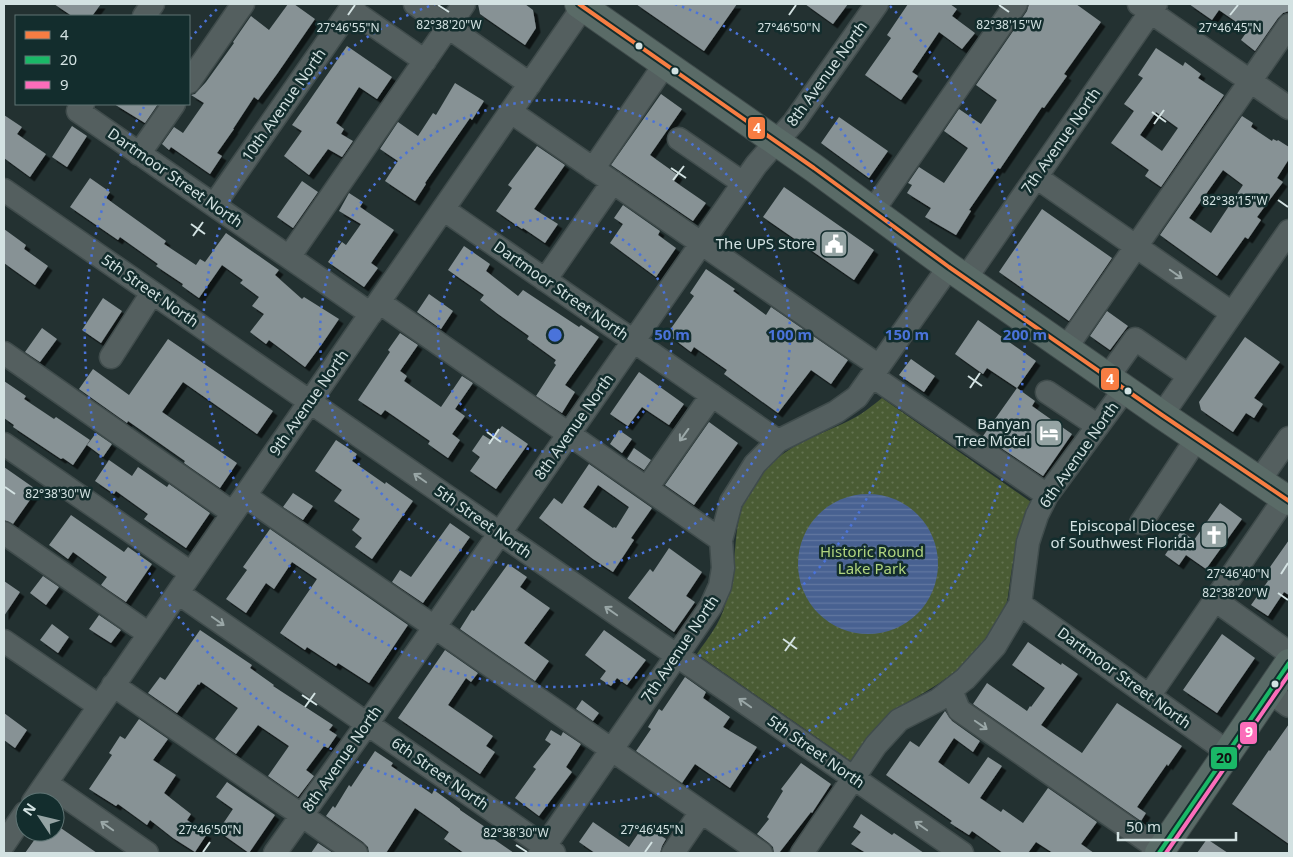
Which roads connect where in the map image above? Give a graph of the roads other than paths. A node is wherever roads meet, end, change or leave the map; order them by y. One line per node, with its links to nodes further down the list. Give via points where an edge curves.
1 (152, 4): 10 (street)
2 (243, 4): 15 (street)
3 (415, 4): 12 (street)
4 (464, 4): 12 (street)
5 (877, 4): 23 (street, 8th Avenue North, via 794,122)
6 (1016, 4): 32 (street)
7 (582, 5): 14 (main road); 17 (street, 9th Avenue North)
8 (352, 6): 13 (street); 30 (street, 10th Avenue North)
9 (1148, 6): 16 (street); 26 (street, 7th Avenue North)
10 (145, 15)
11 (1289, 25): 16 (street)
12 (448, 27): 13 (street); 17 (street)
13 (425, 60): 36 (street)
14 (665, 64): 23 (main road); 25 (street)
15 (190, 81)
16 (1250, 81): 20 (street); 35 (street)
17 (530, 84): 21 (street, 9th Avenue North)
18 (173, 105): 24 (street)
19 (81, 108): 24 (street, Dartmoor Street North)
20 (1289, 108)
21 (511, 112): 25 (street); 31 (street, 9th Avenue North)
22 (679, 139): 28 (street)
23 (776, 142): 28 (street, 8th Avenue North); 32 (main road)
24 (139, 154): 30 (street, Dartmoor Street North)
25 (593, 169): 27 (street)
26 (1036, 177): 35 (street); 37 (street, 7th Avenue North)
27 (613, 182): 34 (street); 38 (street)
28 (743, 184): 34 (street, 8th Avenue North)
29 (4, 190): 39 (street, 5th Street North)
30 (214, 205): 36 (street, Dartmoor Street North)
31 (443, 209): 38 (street, Dartmoor Street North); 40 (street, 9th Avenue North)
32 (872, 212): 37 (main road)
33 (1289, 231): 41 (street)
34 (702, 244): 42 (street, 8th Avenue North); 46 (street)
35 (1136, 246): 41 (street, one-way to 41); 43 (street)
36 (289, 257): 40 (street, Dartmoor Street North)
37 (957, 272): 43 (main road); 46 (street, 7th Avenue North)
38 (545, 280): 42 (street, Dartmoor Street North)
39 (152, 293): 45 (street); 51 (street, 5th Street North)
40 (375, 308): 51 (street, 9th Avenue North); 54 (street, Dartmoor Street North)
41 (1232, 313): 47 (street)
42 (634, 341): 50 (street, Dartmoor Street North); 54 (street, 8th Avenue North)
43 (1066, 348): 48 (main road)
44 (4, 353): 62 (street)
45 (111, 357)
46 (876, 371): 57 (street, 7th Avenue North, via 857,397 836,412); 61 (street)
47 (1189, 376): 48 (street, 6th Avenue North, via 1135,339); 52 (street)
48 (1117, 383): 52 (main road); 53 (street, 6th Avenue North)
49 (1047, 392): 53 (street)
50 (712, 395): 57 (street, Dartmoor Street North); 59 (street, one-way to 59)
51 (310, 402): 62 (street, 9th Avenue North); 65 (street, 5th Street North, one-way to 51)
52 (1162, 415): 55 (main road)
53 (1098, 426): 61 (street, 6th Avenue North)
54 (570, 434): 59 (street, Dartmoor Street North); 65 (street, 8th Avenue North)
55 (1198, 438): 60 (main road); 63 (street)
56 (1289, 438): 60 (street)
57 (778, 441): 66 (street, 7th Avenue North, via 755,464 731,502)
58 (4, 444): 67 (street)
59 (646, 488): 66 (street, Dartmoor Street North)
60 (1279, 493): 69 (street)
61 (1047, 495): 70 (street, 6th Avenue North, via 1028,542)
62 (239, 504): 67 (street, 9th Avenue North); 71 (street)
63 (1141, 523)
64 (4, 533): 72 (street)
65 (499, 533): 71 (street, 8th Avenue North); 75 (street, 5th Street North, one-way to 65)
66 (721, 540): 75 (street, 7th Avenue North, via 723,568 720,586 712,606)
67 (191, 573): 68 (street, 9th Avenue North)
68 (178, 593): 72 (street, 9th Avenue North); 82 (street, 6th Street North, one-way to 82)
69 (1215, 600): 74 (street); 79 (street)
70 (1020, 604): 78 (street, 6th Avenue North, via 995,646); 79 (street, Dartmoor Street North)
71 (434, 627): 82 (street, 8th Avenue North); 83 (street)
72 (149, 634): 77 (street, 9th Avenue North)
73 (4, 640): 81 (street)
74 (1289, 653)
75 (676, 656): 83 (street, 7th Avenue North); 85 (street, 5th Street North, one-way to 75)
76 (1289, 664): 80 (main road)
77 (113, 685): 81 (street, 9th Avenue North); 89 (street)
78 (951, 690): 85 (street, 6th Avenue North, via 899,720 876,745); 98 (street, one-way to 98, via 959,710 1150,843)
79 (1149, 696): 84 (street, Dartmoor Street North)
80 (1280, 699): 84 (main road)
81 (99, 706): 86 (street, 9th Avenue North)
82 (367, 724): 89 (street, 8th Avenue North); 90 (street, 6th Street North)
83 (612, 750): 88 (street); 90 (street, 7th Avenue North)
84 (1228, 753): 99 (main road)
85 (854, 779): 96 (street, 6th Avenue North); 97 (street, 5th Street North, one-way to 85)
86 (46, 783): 87 (street, 9th Avenue North); 91 (street, one-way to 86)
87 (40, 792)
88 (701, 812): 94 (street); 95 (street)
89 (302, 816): 92 (street, 8th Avenue North); 93 (street)
90 (546, 851)
91 (147, 853)
92 (275, 853)
93 (356, 853)
94 (673, 853)
95 (761, 853)
96 (802, 853)
97 (962, 853)
98 (1155, 853)
99 (1159, 853)

